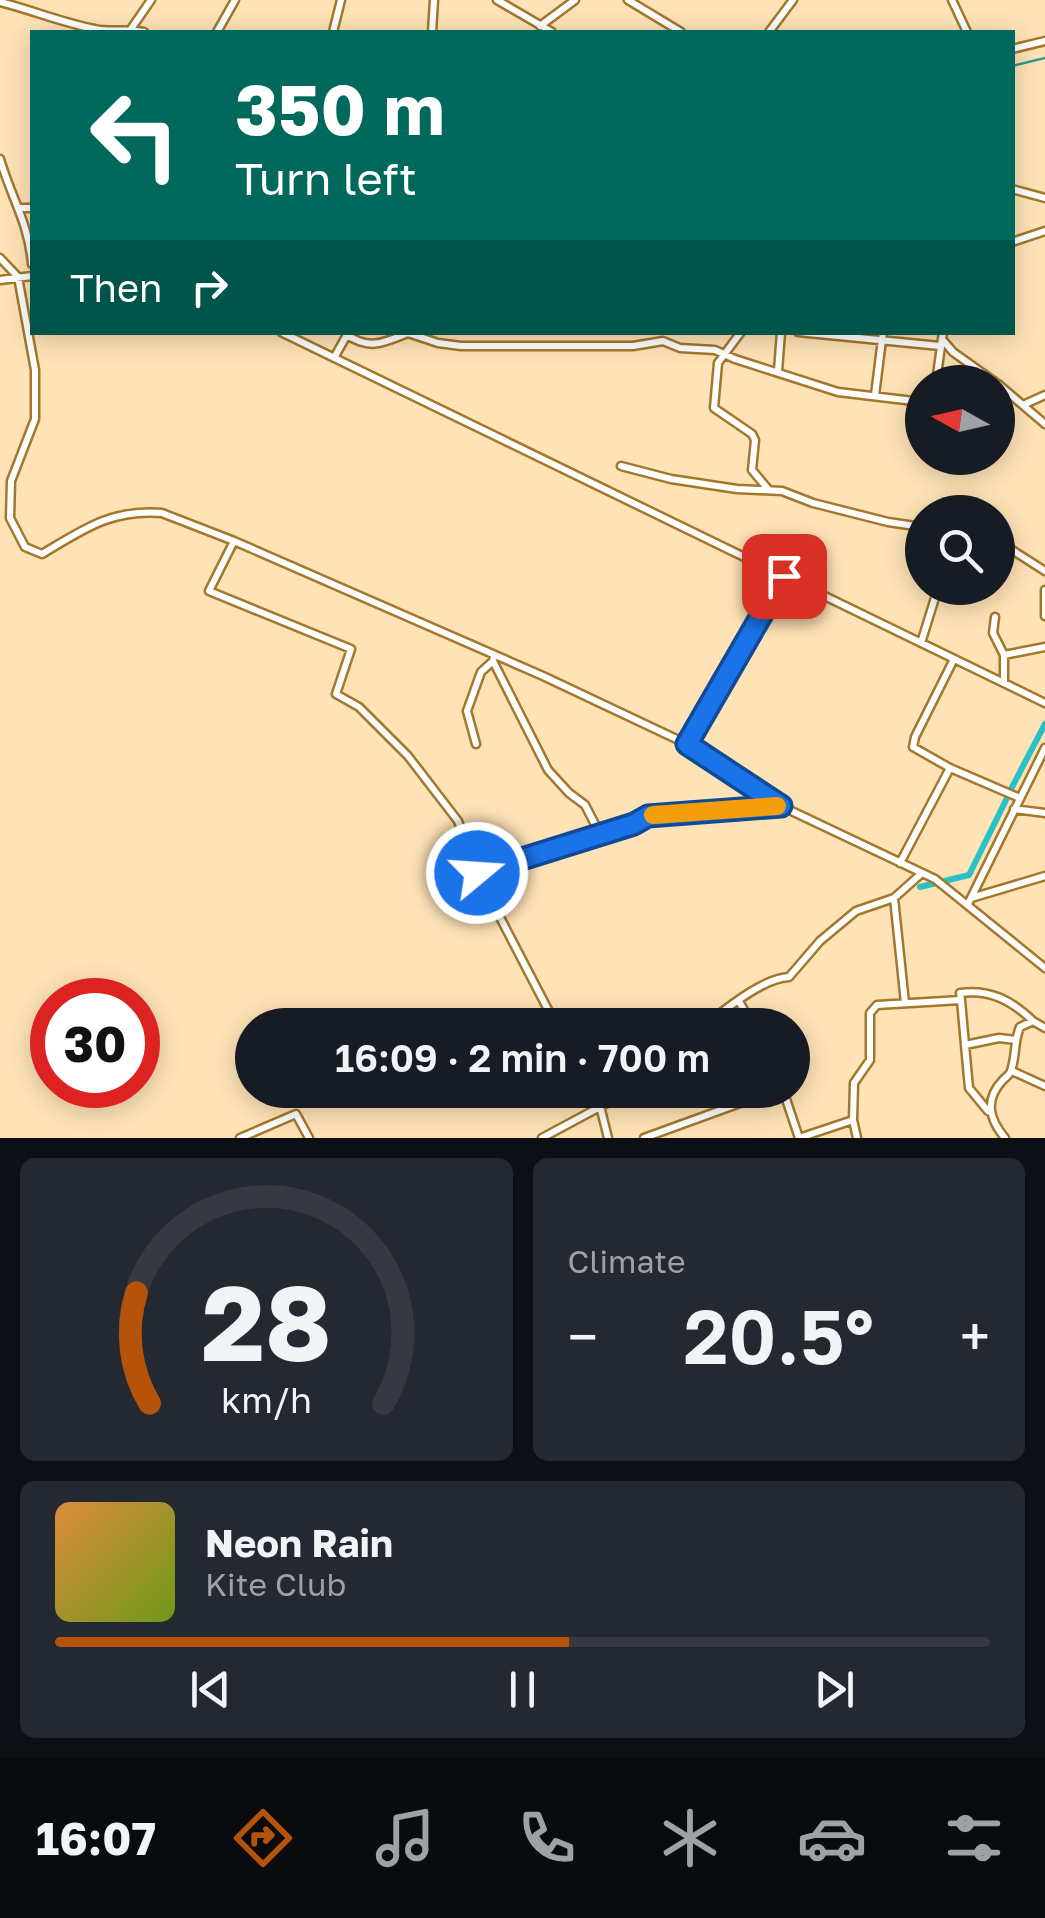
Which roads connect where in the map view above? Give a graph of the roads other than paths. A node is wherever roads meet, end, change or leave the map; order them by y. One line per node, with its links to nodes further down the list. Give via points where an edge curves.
1 (151, 0): 13 (street)
2 (235, 0): 14 (street)
3 (341, 0): 15 (street)
4 (434, 0): 16 (street)
5 (497, 0): 11 (street)
6 (575, 0): 11 (street)
7 (628, 0): 18 (street)
8 (792, 0): 19 (street)
9 (952, 0): 20 (street)
10 (0, 2): 12 (street)
11 (540, 26): 17 (street)
12 (104, 30)
13 (131, 30)
14 (219, 30)
15 (334, 30)
16 (432, 30)
17 (548, 30)
18 (678, 30)
19 (770, 30)
20 (966, 30)
21 (1045, 41): 22 (street)
22 (1015, 48)
23 (0, 159): 26 (street)
24 (1015, 190): 25 (street)
25 (1045, 198)
26 (18, 208): 27 (street); 30 (street)
27 (30, 208)
28 (1045, 231): 29 (street)
29 (1015, 241)
30 (30, 249)
31 (0, 258): 33 (street)
32 (30, 276): 33 (street)
33 (18, 277): 34 (street); 61 (street, via 34,356 36,408 10,480 10,512 20,542 42,554 100,520 150,512)
34 (0, 280)
35 (288, 335): 47 (street)
36 (346, 335): 47 (street)
37 (348, 335): 38 (street, via 375,346)
38 (404, 335)
39 (415, 335): 43 (street, via 461,346 632,346)
40 (738, 335): 46 (street)
41 (781, 335): 51 (street)
42 (882, 336): 44 (street); 52 (street)
43 (662, 337): 46 (street, via 680,348)
44 (941, 339): 45 (street); 48 (street)
45 (953, 352): 48 (street); 50 (street)
46 (722, 354): 51 (street); 59 (street, via 714,408 752,434 752,470)
47 (334, 358): 64 (street)
48 (938, 360): 49 (street)
49 (938, 365)
50 (970, 365)
51 (778, 371): 52 (street, via 838,392)
52 (874, 395): 55 (street)
53 (1045, 396): 56 (street)
54 (1015, 398): 56 (street)
55 (905, 400)
56 (1024, 405): 57 (street)
57 (1045, 424)
58 (621, 466): 59 (street)
59 (769, 490): 60 (street)
60 (905, 524)
61 (234, 541): 72 (street); 86 (street, via 209,592 350,648 336,694 371,718 447,805)
62 (1015, 552): 63 (street)
63 (1045, 571)
64 (784, 576): 69 (street); 77 (street)
65 (1045, 590): 67 (street)
66 (933, 605): 69 (street)
67 (1045, 616)
68 (995, 617): 71 (street, via 993,634)
69 (921, 643): 73 (street)
70 (1045, 647): 71 (street)
71 (1004, 655): 74 (street)
72 (494, 658): 76 (street, via 481,672 467,711); 77 (street); 84 (street, via 548,770 585,805)
73 (954, 660): 74 (street); 79 (street, via 913,744)
74 (1004, 683): 75 (street)
75 (1045, 703)
76 (476, 744)
77 (687, 744): 81 (street)
78 (1045, 748): 80 (street)
79 (950, 768): 80 (street); 85 (street)
80 (1020, 798): 82 (street)
81 (781, 806): 84 (street, via 662,813); 85 (street)
82 (1014, 810): 83 (street); 90 (street)
83 (1045, 813)
84 (600, 834): 86 (street)
85 (900, 863): 87 (street)
86 (477, 873): 95 (street)
87 (922, 873): 89 (street); 90 (street)
88 (1045, 876): 90 (street)
89 (894, 898): 93 (street, via 856,912 789,977); 94 (street)
90 (970, 901): 91 (street)
91 (1045, 968)
92 (960, 1000): 94 (street); 98 (street, via 960,993 994,995); 101 (street)
93 (738, 1001): 96 (street); 97 (street)
94 (904, 1004): 109 (street, via 872,1008 870,1060 854,1083)
95 (547, 1008)
96 (728, 1008)
97 (742, 1008)
98 (1033, 1020): 99 (street); 100 (street, via 1020,1027)
99 (1045, 1028)
100 (1016, 1040): 101 (street); 102 (street)
101 (965, 1045): 108 (street, via 969,1088)
102 (1012, 1071): 103 (street); 108 (street, via 991,1097)
103 (1045, 1086)
104 (596, 1108): 112 (street)
105 (600, 1108): 113 (street)
106 (728, 1108): 114 (street)
107 (786, 1108): 115 (street)
108 (990, 1113): 117 (street)
109 (853, 1120): 115 (street); 116 (street)
110 (240, 1138): 111 (street, via 296,1114)
111 (308, 1138)
112 (542, 1138)
113 (608, 1138)
114 (644, 1138)
115 (799, 1138)
116 (857, 1138)
117 (1006, 1138)

